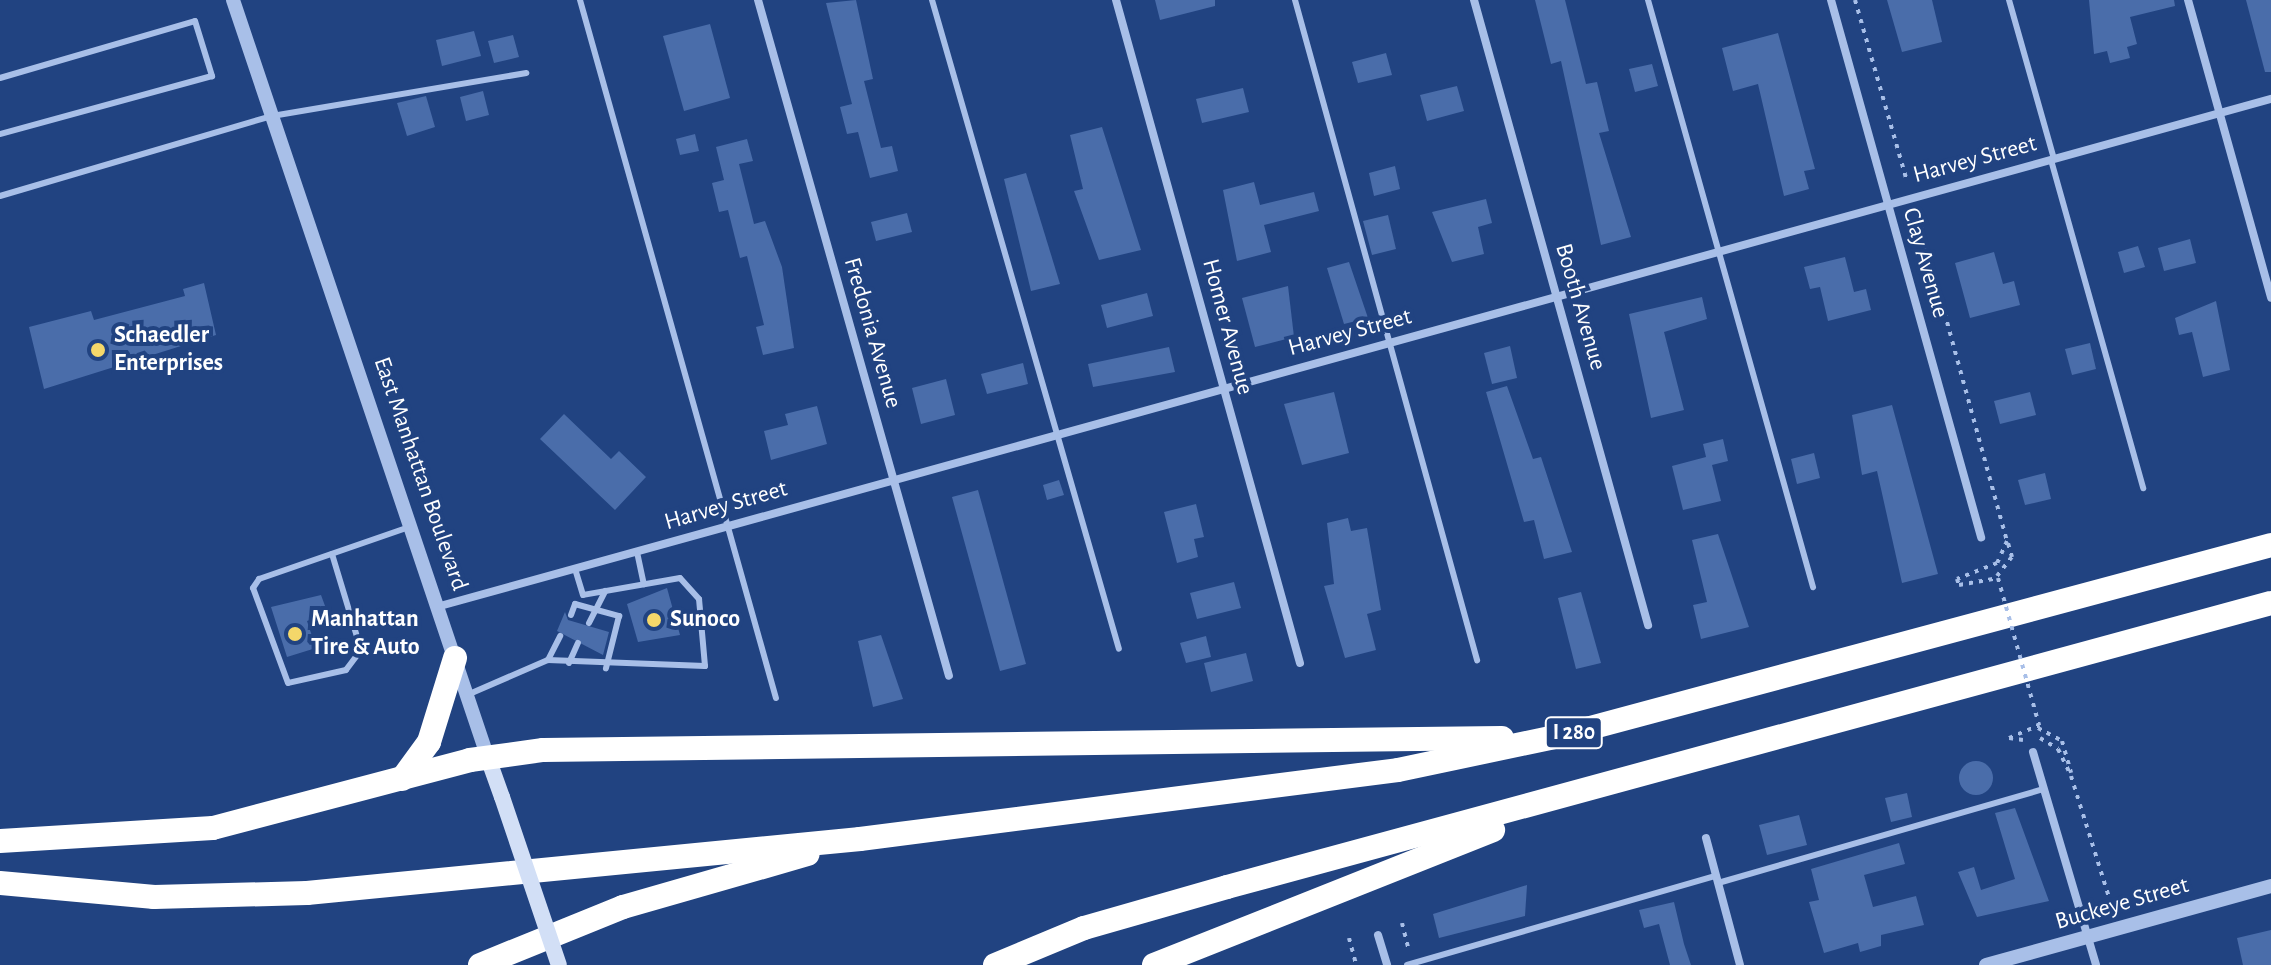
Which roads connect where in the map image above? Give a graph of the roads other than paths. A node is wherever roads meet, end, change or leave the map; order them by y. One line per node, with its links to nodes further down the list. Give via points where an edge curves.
1 (233, 0): 16 (street, East Manhattan Boulevard)
2 (580, 0): 30 (lane)
3 (758, 0): 27 (street, Fredonia Avenue)
4 (932, 0): 26 (lane)
5 (1116, 0): 25 (street, Homer Avenue)
6 (1295, 0): 24 (lane)
7 (1474, 0): 22 (street, Booth Avenue)
8 (1648, 0): 21 (lane)
9 (1831, 0): 20 (street, Clay Avenue)
10 (2009, 0): 18 (lane)
11 (2188, 0): 15 (street)
12 (526, 73): 16 (lane)
13 (0, 78): 17 (lane, via 195,21 212,76)
14 (2271, 99): 15 (street, Harvey Street)
15 (2220, 113): 18 (street, Harvey Street); 23 (street)
16 (272, 116): 19 (lane); 29 (street, East Manhattan Boulevard)
17 (0, 134)
18 (2052, 160): 20 (street, Harvey Street); 28 (lane)
19 (0, 196)
20 (1888, 205): 21 (street, Harvey Street); 31 (street, Clay Avenue)
21 (1722, 251): 22 (street, Harvey Street); 37 (lane)
22 (1556, 297): 24 (street, Harvey Street); 44 (street, Booth Avenue)
23 (2271, 298)
24 (1391, 343): 25 (street, Harvey Street); 50 (lane)
25 (1223, 389): 26 (street, Harvey Street); 52 (street, Homer Avenue)
26 (1059, 435): 27 (street, Harvey Street); 47 (lane)
27 (892, 481): 30 (street, Harvey Street); 54 (street, Fredonia Avenue)
28 (2143, 488)
29 (412, 526): 34 (lane); 40 (street, East Manhattan Boulevard)
30 (727, 526): 33 (street, Harvey Street); 56 (lane)
31 (1981, 537)
32 (2271, 545): 57 (highway, I 280)
33 (637, 552): 35 (street, Harvey Street); 36 (lane)
34 (332, 554): 34 (lane, via 253,588 288,683 346,670 361,650)
35 (575, 569): 38 (lane, via 583,595); 40 (street, Harvey Street)
36 (644, 584): 38 (lane); 53 (lane, via 680,578 699,599 705,666)
37 (1813, 587)
38 (605, 591): 41 (lane)
39 (2271, 603): 62 (highway, I 280)
40 (440, 606): 48 (street, East Manhattan Boulevard)
41 (596, 610): 42 (lane, via 575,604); 43 (lane); 53 (lane, via 619,616 623,624)
42 (571, 615)
43 (589, 623)
44 (1648, 625)
45 (560, 636): 49 (lane)
46 (578, 643): 51 (lane)
47 (1119, 649)
48 (455, 658): 55 (street, East Manhattan Boulevard); 60 (highway, via 429,742)
49 (548, 660): 51 (lane); 55 (lane)
50 (1477, 660)
51 (569, 663): 53 (lane)
52 (1300, 663)
53 (606, 668)
54 (949, 676)
55 (467, 695): 59 (street, East Manhattan Boulevard)
56 (776, 698)
57 (1564, 735): 59 (highway, via 1172,747 543,750); 64 (highway, I 280, via 1371,774)
58 (2033, 752): 61 (street)
59 (488, 758): 60 (highway); 73 (main road, East Manhattan Boulevard, bridge)
60 (400, 781): 65 (highway, via 213,828)
61 (2044, 789): 66 (lane); 70 (street)
62 (1577, 795): 74 (highway, I 280, via 1084,928); 75 (highway)
63 (1706, 838): 66 (street)
64 (860, 839): 67 (highway, via 267,895 116,896); 72 (highway, via 623,907)
65 (0, 841)
66 (1717, 879): 71 (lane); 77 (street)
67 (0, 883)
68 (2271, 886): 70 (street, Buckeye Street)
69 (1378, 935): 76 (street)
70 (2087, 937): 78 (street, Buckeye Street); 79 (street)
71 (1409, 964)
72 (480, 965)
73 (559, 965)
74 (995, 965)
75 (1154, 965)
76 (1387, 965)
77 (1740, 965)
78 (1986, 965)
79 (2096, 965)

